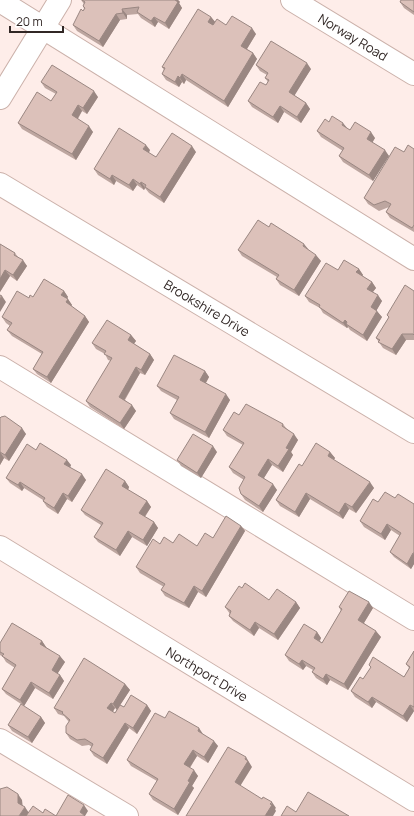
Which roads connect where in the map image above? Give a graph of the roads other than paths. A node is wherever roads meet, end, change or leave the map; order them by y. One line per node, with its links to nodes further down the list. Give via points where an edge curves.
1 (60, 0): 4 (street)
2 (292, 0): 5 (street, Norway Road)
3 (0, 1): 4 (street)
4 (43, 28): 6 (street); 8 (street)
5 (414, 74)
6 (0, 98)
7 (0, 184): 10 (street, Brookshire Drive)
8 (414, 258)
9 (0, 367): 12 (street)
10 (414, 432)
11 (0, 547): 14 (street, Northport Drive)
12 (414, 619)
13 (0, 740): 15 (street)
14 (414, 800)
15 (127, 816)

